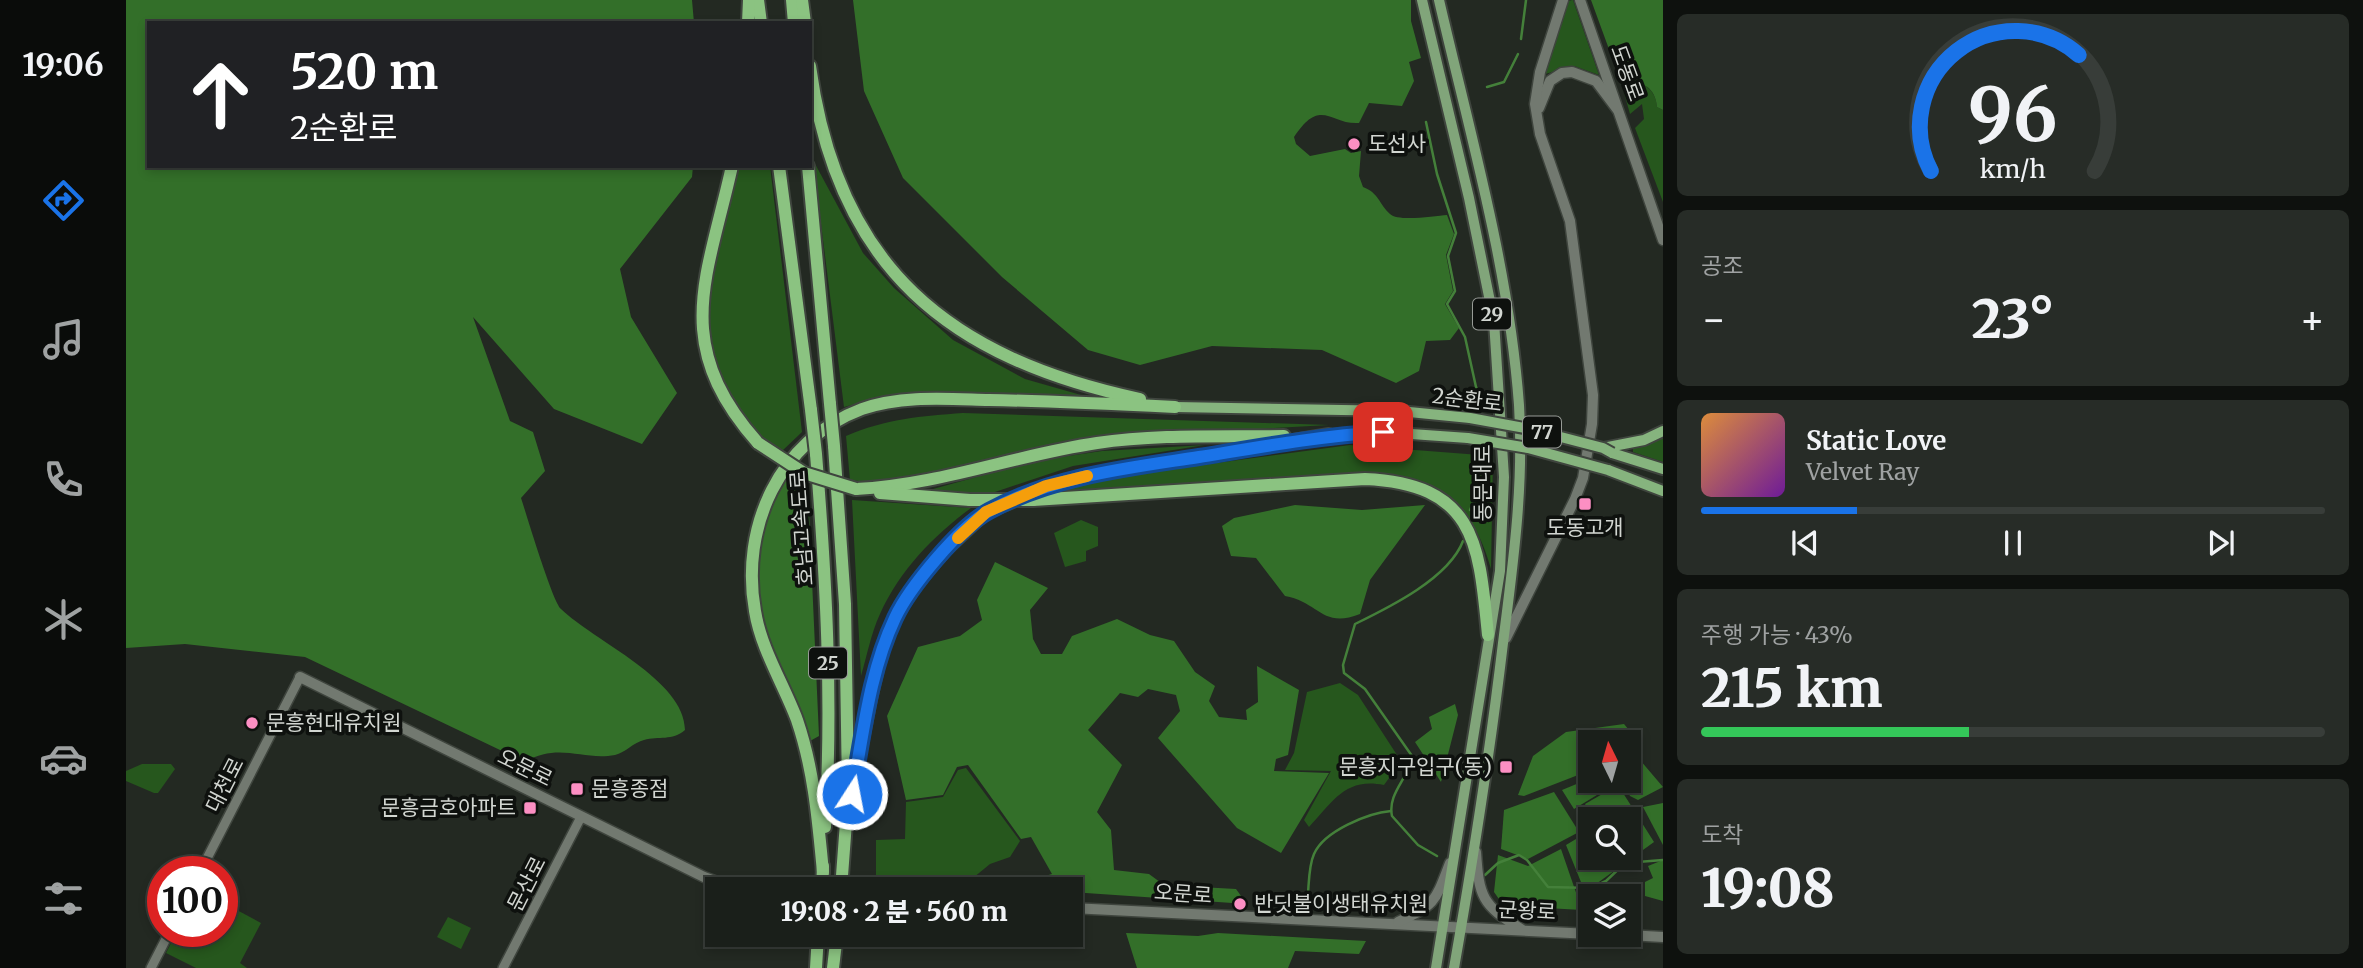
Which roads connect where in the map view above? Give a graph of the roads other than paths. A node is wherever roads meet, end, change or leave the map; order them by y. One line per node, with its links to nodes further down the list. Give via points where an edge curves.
1 (749, 0): 9 (highway)
2 (758, 0): 10 (highway)
3 (792, 0): 11 (highway)
4 (802, 0): 12 (highway)
5 (1422, 0): 27 (main road, 동문대로 / 29, via 1480,246 1498,357 1504,512 1500,571)
6 (1439, 0): 28 (main road, 동문대로 / 29, via 1502,274 1519,407 1518,527)
7 (1563, 0): 15 (main road, 동문대로, via 1536,87)
8 (1580, 0): 14 (main road, 도동로)
9 (748, 21)
10 (761, 21)
11 (794, 21)
12 (805, 21)
13 (812, 77): 20 (highway, via 824,141 843,192 886,263 912,291 967,336 1006,358 1096,390)
14 (1620, 113): 15 (main road, via 1596,81 1572,72 1550,81); 19 (main road, 도동로)
15 (1536, 118): 28 (main road, 동문대로, via 1570,222 1593,411 1583,478 1575,499)
16 (731, 168): 25 (highway, bridge, via 712,238 700,316 714,379 736,418 758,443 804,473)
17 (779, 168): 35 (highway, 호남고속도로 / 25, bridge, via 816,454 825,570 829,696)
18 (808, 168): 31 (highway, 호남고속도로 / 25, bridge, via 845,604)
19 (1663, 240)
20 (1175, 407): 23 (highway, 2순환로 / 77, bridge, via 1399,411 1470,418); 35 (highway, via 950,399 893,402 862,409 824,430 787,465 759,515 750,579 755,615 811,767)
21 (1663, 431): 23 (highway)
22 (1329, 435): 25 (highway, via 1139,438 899,487); 26 (highway, 2순환로 / 77, bridge, via 1383,432 1528,448); 31 (highway, via 1101,473 1046,486 986,512 945,550 895,617 881,652)
23 (1610, 449): 24 (highway, 2순환로 / 77)
24 (1663, 469)
25 (856, 489): 27 (highway, bridge, via 909,498 1033,500 1365,479 1409,484 1449,505 1474,541 1482,567)
26 (1663, 491)
27 (1488, 635): 33 (main road, 동문대로 / 29)
28 (1503, 643): 32 (main road, 동문대로 / 29)
29 (300, 677): 30 (main road, 오문로); 34 (street, 대천로)
30 (581, 817): 36 (main road, 오문로); 51 (street, 문산로)
31 (847, 817): 38 (highway, 호남고속도로 / 25)
32 (1475, 845): 42 (main road, 동문대로 / 29); 43 (main road, via 1483,900)
33 (1455, 851): 40 (main road, via 1436,899); 41 (main road, 동문대로 / 29)
34 (208, 856)
35 (823, 872): 37 (highway, 호남고속도로 / 25)
36 (705, 877)
37 (823, 877)
38 (842, 877)
39 (1083, 909): 40 (main road, 오문로)
40 (1395, 923): 41 (main road, 오문로)
41 (1443, 925): 42 (main road, 오문로); 54 (main road, 동문대로 / 29)
42 (1461, 926): 43 (main road, 군왕로); 55 (main road, 동문대로 / 29)
43 (1525, 931): 44 (main road, 군왕로)
44 (1578, 933)
45 (1641, 936): 46 (main road)
46 (1663, 937)
47 (162, 947): 50 (street)
48 (817, 947): 52 (highway)
49 (835, 947): 53 (highway)
50 (151, 968)
51 (503, 968)
52 (816, 968)
53 (833, 968)
54 (1436, 968)
55 (1454, 968)

